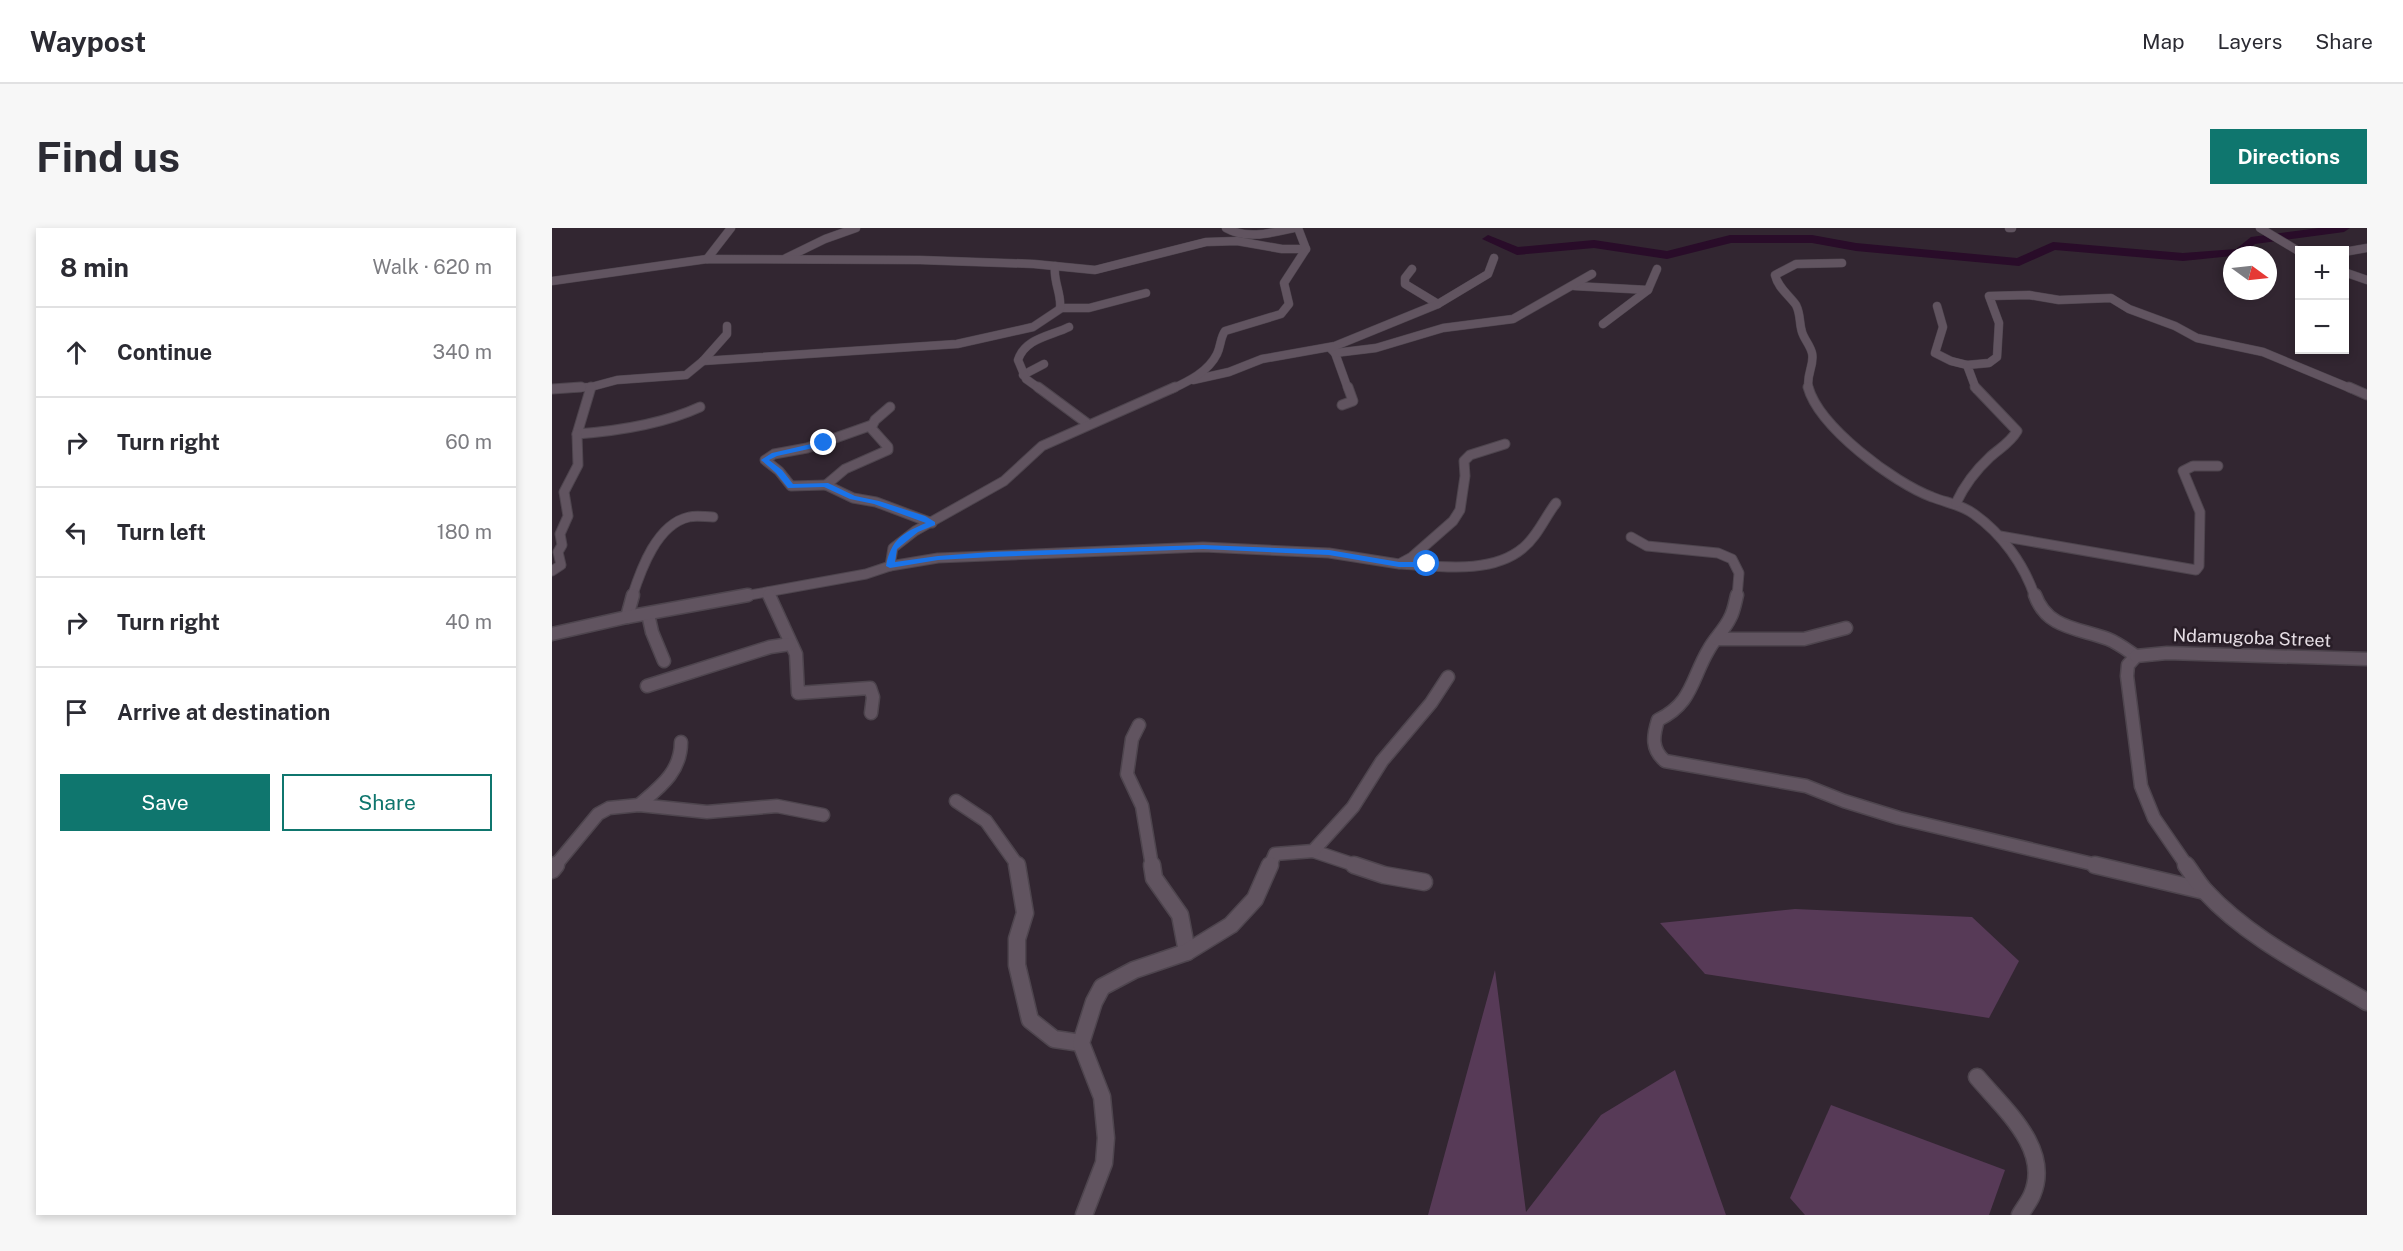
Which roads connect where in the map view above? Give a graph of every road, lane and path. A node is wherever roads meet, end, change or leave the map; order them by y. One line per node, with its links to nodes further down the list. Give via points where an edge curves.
1 (730, 228): 12 (street)
2 (856, 228): 10 (street)
3 (1226, 228): 4 (street, via 1246,234)
4 (1296, 228): 7 (street)
5 (2260, 228): 8 (street)
6 (2367, 248): 9 (street)
7 (1306, 249): 14 (street, via 1236,241 1206,242 1099,270); 35 (street, via 1284,283 1289,304 1284,311 1225,331 1218,353)
8 (2295, 249)
9 (2349, 251)
10 (785, 258): 12 (street); 14 (street)
11 (1494, 258): 24 (street, via 1488,274)
12 (707, 259): 20 (street)
13 (1842, 263): 49 (street, via 1796,264 1775,275 1796,306 1802,320 1801,330 1812,351 1807,382 1816,408 1827,422 1894,478 1932,497)
14 (1055, 267): 26 (street, via 1052,283 1061,298)
15 (1412, 268): 24 (street, via 1405,284)
16 (1657, 269): 22 (street)
17 (1592, 274): 21 (street)
18 (2349, 274): 19 (street)
19 (2367, 280)
20 (552, 281)
21 (1574, 286): 22 (street); 30 (street, via 1513,319 1443,328 1376,348)
22 (1648, 290): 27 (street)
23 (1146, 293): 26 (street, via 1089,308)
24 (1438, 304): 30 (street)
25 (1937, 306): 33 (street, via 1943,327 1935,353)
26 (1060, 308): 31 (street, via 1033,327 957,344)
27 (1603, 324)
28 (727, 326): 31 (street, via 727,333)
29 (1069, 327): 34 (street, via 1022,350 1018,360)
30 (1332, 350): 35 (street, via 1262,359); 39 (street, via 1353,401)
31 (703, 361): 36 (street, via 686,375 617,380)
32 (1044, 364): 34 (street)
33 (1967, 365): 38 (street, via 1989,363 1997,357 1999,323 1989,296 2059,300 2107,297 2197,338 2263,352); 49 (street, via 1976,390 2017,431 1969,481)
34 (1023, 375): 42 (street, via 1037,390)
35 (1192, 380): 42 (street)
36 (591, 387): 37 (street); 44 (street)
37 (552, 389)
38 (2367, 396)
39 (1342, 405)
40 (700, 407): 44 (street, via 613,430)
41 (890, 407): 43 (street)
42 (1088, 424): 51 (street, via 1042,446 1004,481)
43 (872, 425): 47 (street, via 872,431 888,450 845,469); 47 (street, via 765,460 791,486)
44 (577, 434): 56 (street, via 578,465 564,492 568,516 560,534 561,566)
45 (1505, 444): 54 (street, via 1470,454 1464,461 1460,510 1453,521)
46 (2218, 466): 52 (street, via 2193,466 2183,471 2198,505 2201,525 2196,570)
47 (826, 485): 51 (street)
48 (1556, 503): 54 (street, via 1523,548 1505,558 1449,567)
49 (1956, 503): 52 (street)
50 (713, 517): 59 (street, via 687,517 669,529 635,583)
51 (932, 524): 55 (street, via 893,548)
52 (2001, 536): 64 (street, via 2028,576 2038,604 2052,621 2110,640)
53 (1631, 537): 62 (street, via 1647,546 1718,553 1737,565 1740,582 1735,605)
54 (1399, 564): 55 (street, via 1329,553 1203,547 938,558)
55 (890, 566): 57 (street)
56 (552, 572)
57 (768, 592): 58 (street); 63 (street)
58 (648, 614): 59 (street); 66 (street)
59 (627, 617): 61 (street)
60 (1846, 628): 62 (street, via 1804,639)
61 (555, 630)
62 (1716, 639): 78 (street, via 1681,704 1658,720 1653,748 1665,761 1806,786 1899,818)
63 (790, 644): 68 (street); 69 (street, via 795,654 798,693 870,687)
64 (2136, 656): 65 (street, Ndamugoba Street, via 2167,653); 78 (street, via 2128,665 2127,676 2141,786 2154,818)
65 (2367, 659)
66 (664, 662)
67 (1448, 677): 75 (street, via 1382,761 1353,807)
68 (647, 686)
69 (871, 713)
70 (1139, 724): 79 (street, via 1132,739 1127,774 1142,806 1154,878 1180,915)
71 (681, 742): 73 (street, via 682,755 676,768)
72 (956, 801): 81 (street, via 986,821 1018,866 1025,913 1017,939 1017,965 1030,1020 1054,1039)
73 (639, 805): 74 (street, via 707,812 777,806); 76 (street, via 609,808 598,814)
74 (823, 815)
75 (1313, 851): 77 (street, via 1384,875); 79 (street, via 1275,854 1255,900 1231,925)
76 (552, 870)
77 (1424, 882)
78 (2205, 891): 80 (street, via 2267,942)
79 (1187, 952): 81 (street, via 1134,970 1102,987)
80 (2367, 1002)
81 (1081, 1042): 83 (street, via 1102,1097 1106,1138 1104,1163)
82 (1977, 1077): 84 (street, via 2022,1131 2034,1152 2032,1193)
83 (1089, 1212)
84 (2020, 1215)

